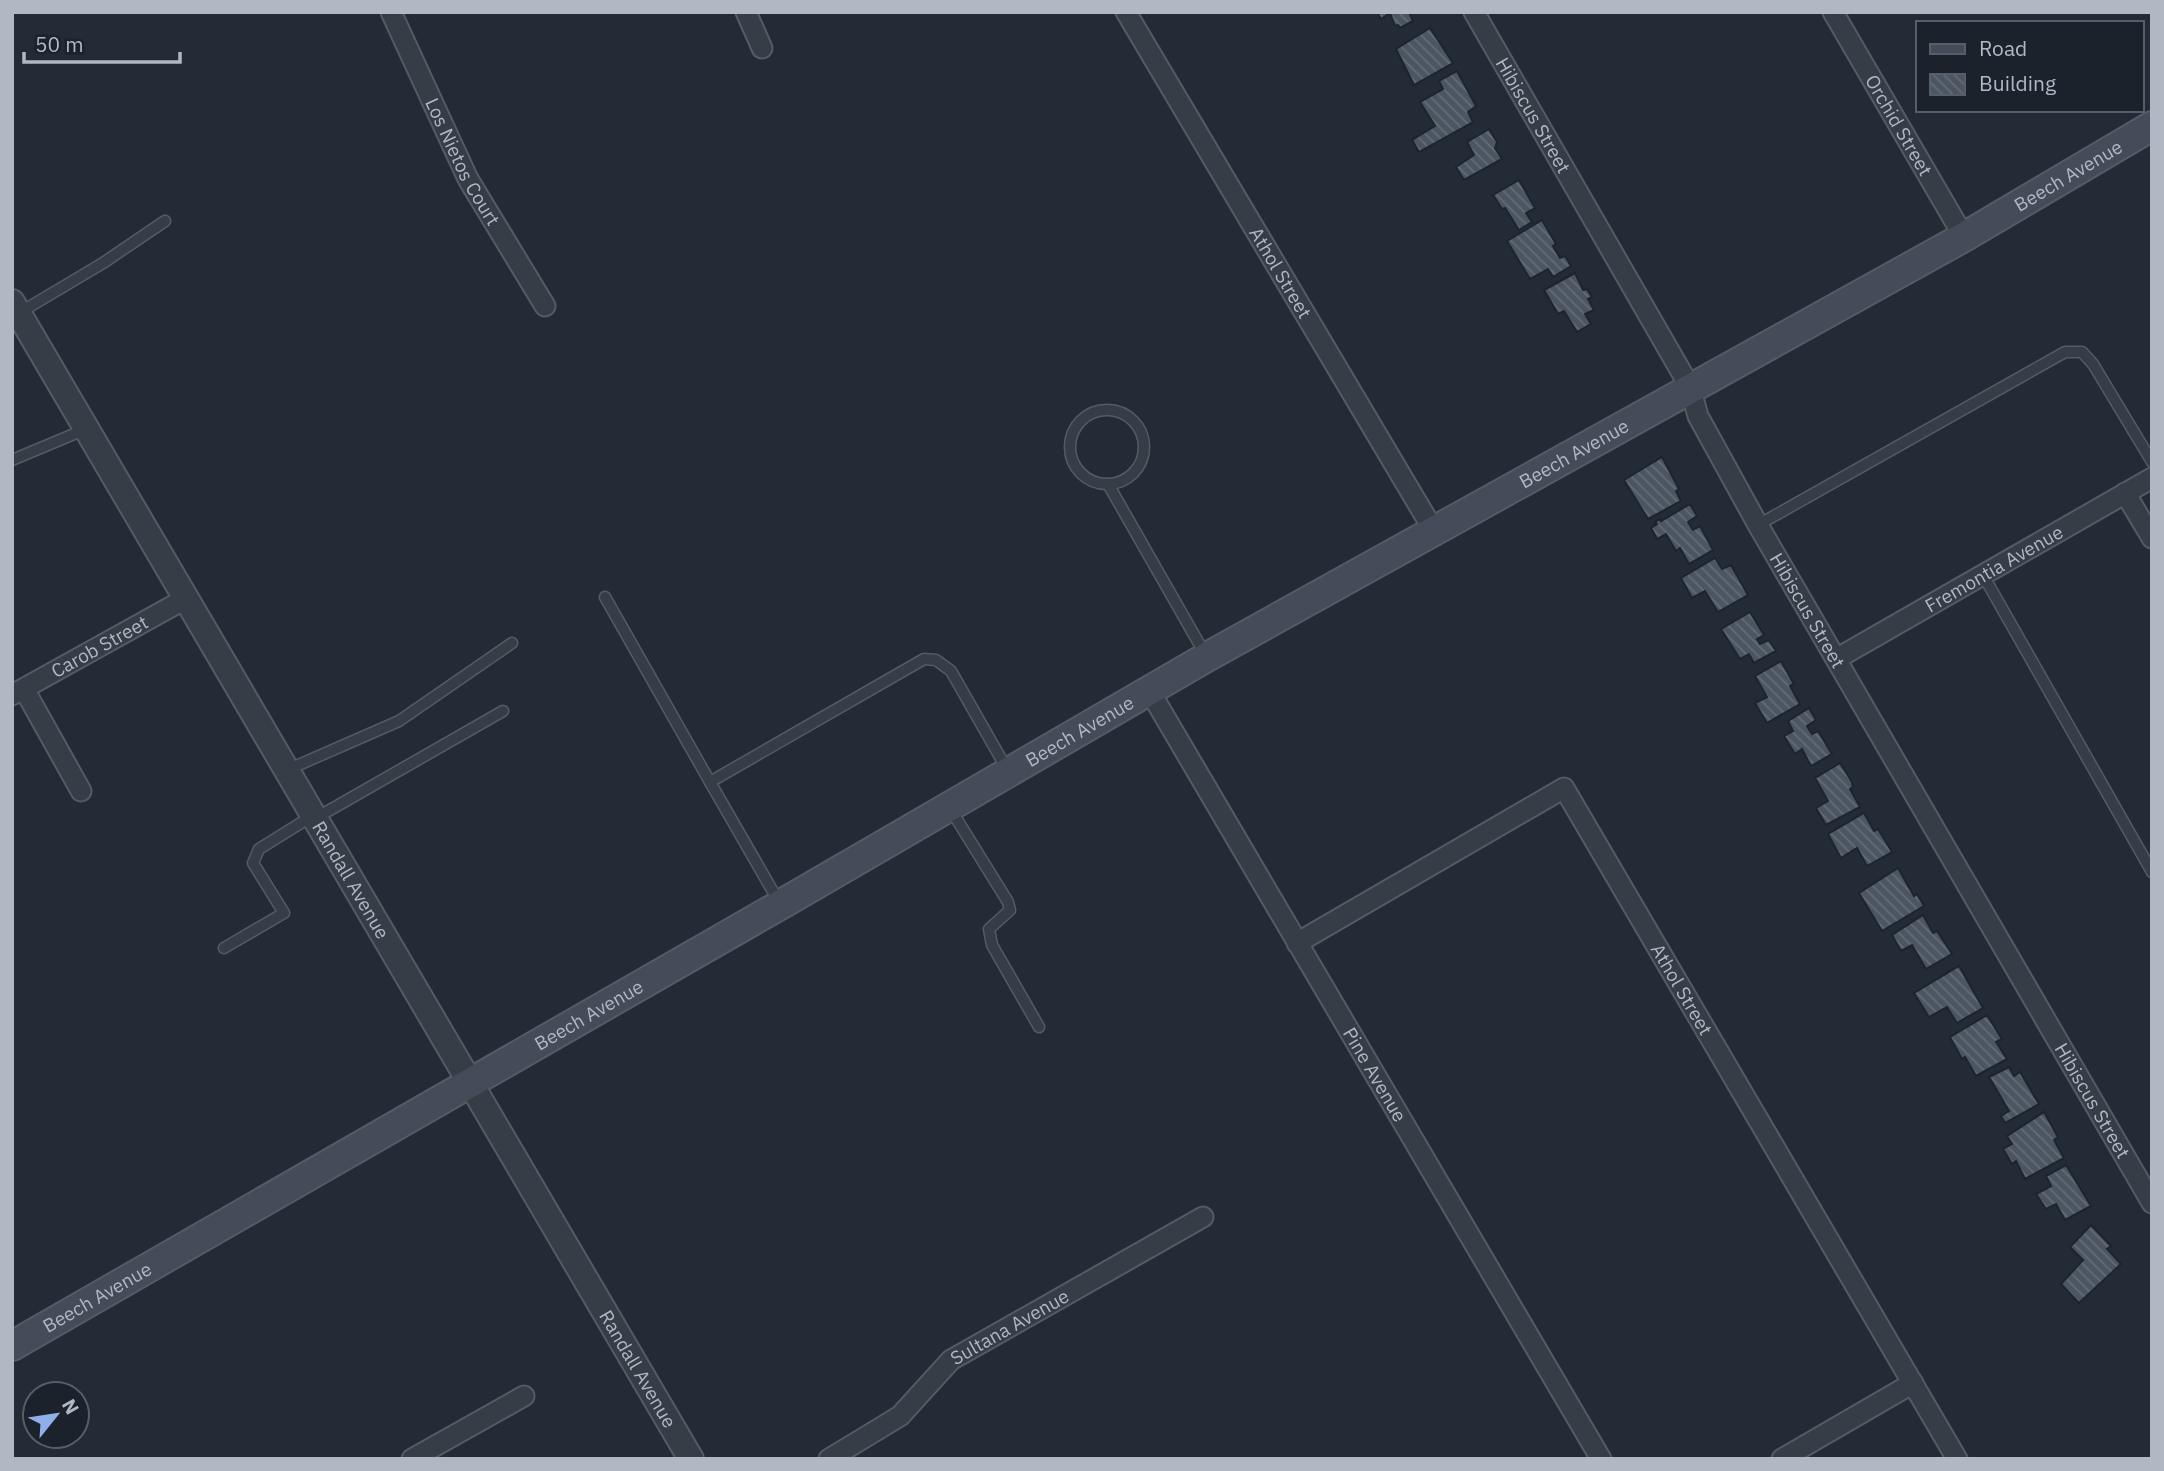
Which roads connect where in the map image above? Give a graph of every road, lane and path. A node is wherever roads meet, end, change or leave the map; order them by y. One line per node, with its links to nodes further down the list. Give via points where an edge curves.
1 (391, 12): 10 (street, Los Nietos Court, via 468,178)
2 (746, 12): 6 (street)
3 (1126, 12): 20 (street, Athol Street)
4 (1474, 12): 12 (street, Hibiscus Street)
5 (1833, 12): 9 (street, Orchid Street)
6 (762, 48)
7 (2152, 126): 9 (main road, Beech Avenue)
8 (165, 221): 11 (lane, via 103,263)
9 (1964, 237): 12 (main road, Beech Avenue)
10 (545, 306)
11 (15, 308): 13 (street, Randall Avenue)
12 (1690, 387): 19 (street, Hibiscus Street, via 1698,416); 20 (main road, Beech Avenue)
13 (86, 429): 14 (lane); 24 (street, Randall Avenue)
14 (12, 460)
15 (2152, 462): 19 (lane, via 2093,364 2082,352 2064,352)
16 (2152, 478): 18 (street, Fremontia Avenue)
17 (1108, 484): 17 (lane, via 1084,476 1071,456 1070,444 1079,423 1098,411 1110,410 1132,419 1139,428 1144,453 1131,475); 26 (lane)
18 (2126, 493): 21 (street); 22 (street, Fremontia Avenue)
19 (1758, 525): 27 (street, Hibiscus Street)
20 (1434, 531): 26 (main road, Beech Avenue)
21 (2152, 538)
22 (1983, 575): 27 (street, Fremontia Avenue); 37 (lane)
23 (605, 597): 33 (lane)
24 (185, 598): 29 (street, Carob Street); 31 (street, Randall Avenue)
25 (512, 643): 31 (lane, via 399,721)
26 (1207, 657): 28 (main road, Beech Avenue)
27 (1836, 659): 43 (street, Hibiscus Street)
28 (1149, 690): 32 (main road, Beech Avenue); 39 (street, Pine Avenue)
29 (18, 692): 34 (street)
30 (503, 711): 36 (lane)
31 (287, 770): 36 (street, Randall Avenue)
32 (1008, 772): 33 (lane, via 951,671 936,660 924,659); 35 (main road, Beech Avenue)
33 (710, 782): 38 (lane)
34 (81, 791)
35 (949, 806): 38 (main road, Beech Avenue); 41 (lane, via 1008,902 1010,910 989,934)
36 (314, 817): 40 (lane, via 259,849 253,863 284,913); 42 (street, Randall Avenue)
37 (2152, 872)
38 (780, 905): 42 (main road, Beech Avenue)
39 (1297, 943): 46 (street, Athol Street, via 1564,788); 51 (street, Pine Avenue)
40 (224, 948)
41 (1039, 1027)
42 (471, 1081): 45 (main road, Beech Avenue); 49 (street, Randall Avenue)
43 (2152, 1203)
44 (1203, 1217): 50 (street, Sultana Avenue, via 951,1360 900,1416)
45 (12, 1346)
46 (1913, 1383): 52 (street); 53 (street, Athol Street)
47 (524, 1396): 48 (street)
48 (412, 1459)
49 (691, 1459)
50 (830, 1459)
51 (1601, 1459)
52 (1782, 1459)
53 (1957, 1459)

